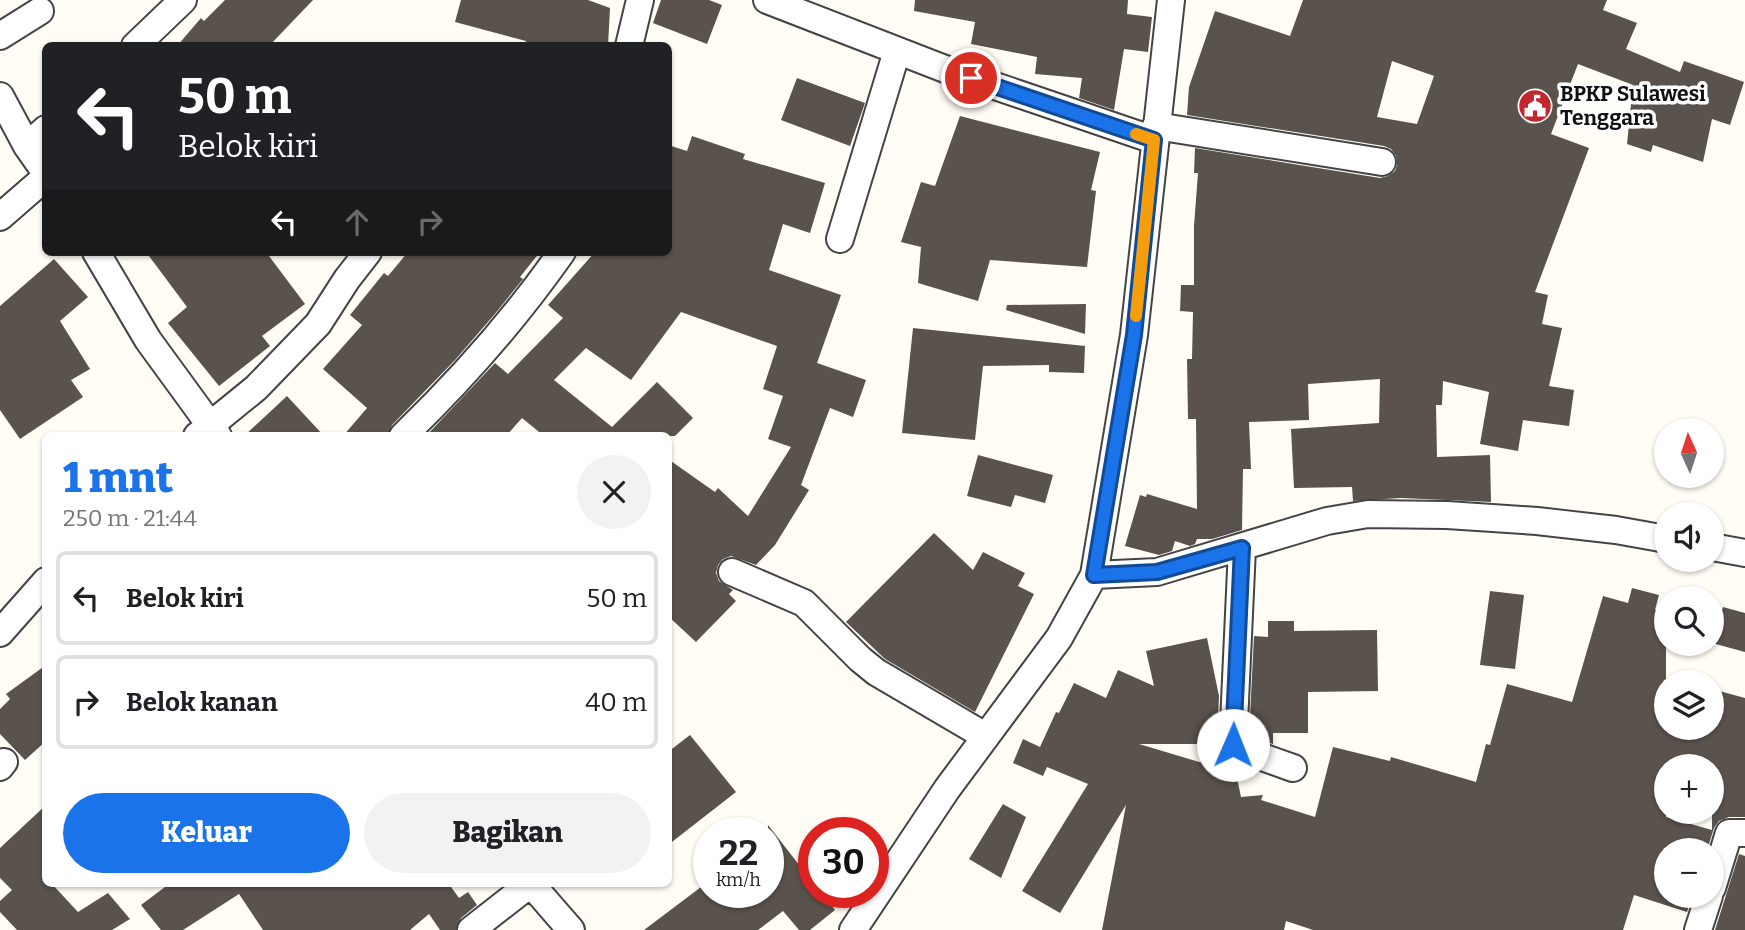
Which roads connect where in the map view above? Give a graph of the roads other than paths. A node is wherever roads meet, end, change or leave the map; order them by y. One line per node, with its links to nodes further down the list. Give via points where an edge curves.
1 (183, 0): 7 (street)
2 (640, 0): 8 (street)
3 (768, 0): 9 (street)
4 (1171, 0): 11 (street)
5 (40, 12): 6 (street)
6 (0, 36)
7 (139, 42)
8 (630, 42)
9 (897, 51): 11 (street); 17 (street)
10 (0, 96): 12 (street)
11 (1155, 133): 14 (street); 28 (street, via 1134,335)
12 (36, 138): 13 (street)
13 (42, 160)
14 (1382, 162)
15 (42, 179): 16 (street)
16 (0, 217)
17 (840, 239)
18 (98, 256): 21 (street)
19 (365, 256): 21 (street, via 318,324)
20 (559, 256): 22 (street, via 490,346)
21 (208, 432)
22 (407, 432)
23 (1654, 537): 24 (street, via 1537,521 1368,514 1317,523)
24 (1242, 548): 28 (street, via 1157,572); 32 (street, via 1233,745)
25 (1724, 549): 26 (street)
26 (1745, 553)
27 (733, 572): 31 (street, via 804,603 876,672)
28 (1094, 575): 31 (street, via 1059,638)
29 (42, 586): 30 (street)
30 (0, 633)
31 (985, 736): 40 (street)
32 (1293, 768)
33 (1745, 834): 34 (street, via 1729,833)
34 (1724, 849)
35 (526, 887): 38 (street)
36 (533, 887): 39 (street)
37 (1705, 908): 41 (street)
38 (471, 930)
39 (571, 930)
40 (853, 930)
41 (1698, 930)

